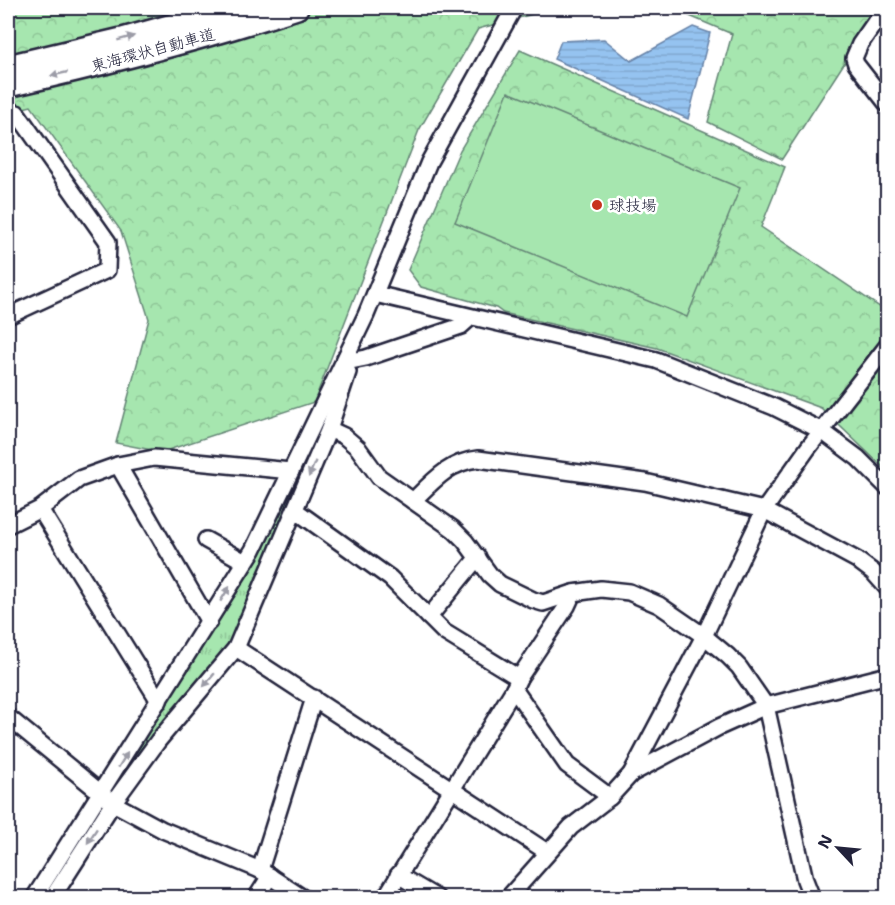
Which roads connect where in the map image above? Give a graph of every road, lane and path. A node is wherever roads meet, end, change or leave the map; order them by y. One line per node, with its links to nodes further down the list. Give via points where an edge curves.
1 (233, 8): 5 (highway, 東海環状自動車道, one-way to 1)
2 (297, 8): 6 (highway, 東海環状自動車道, one-way to 6, via 101,65)
3 (514, 8): 9 (street, via 429,162)
4 (885, 8): 7 (street, via 854,58)
5 (8, 66)
6 (8, 86)
7 (888, 105)
8 (17, 113): 11 (street, via 108,242 107,270)
9 (375, 294): 10 (street); 12 (street)
10 (366, 315): 14 (street); 18 (street)
11 (8, 316)
12 (470, 318): 14 (street, via 461,326); 16 (street, via 656,360)
13 (888, 345): 16 (street)
14 (351, 361): 15 (street)
15 (329, 429): 20 (street, via 358,448 379,477); 22 (street, one-way to 22)
16 (822, 430): 19 (street); 23 (street)
17 (118, 465): 18 (street, via 154,458); 21 (street, via 80,479); 31 (street)
18 (291, 471): 27 (street)
19 (888, 488)
20 (413, 501): 23 (street, via 446,469 470,460 488,459 645,482); 26 (street, via 453,530)
21 (40, 509): 24 (street); 37 (street)
22 (295, 510): 30 (street, via 384,573); 33 (street)
23 (764, 510): 28 (street, via 857,561); 32 (street)
24 (8, 525)
25 (206, 540): 27 (street)
26 (478, 557): 29 (street, via 496,581 533,600 547,603); 30 (street)
27 (245, 562): 31 (street, one-way to 27)
28 (888, 589)
29 (573, 593): 32 (street, via 601,589 629,592 659,605); 35 (street)
30 (429, 616): 35 (street, via 444,632)
31 (208, 622): 37 (street)
32 (704, 636): 38 (street, via 739,667); 40 (street)
33 (236, 648): 36 (street); 43 (street, one-way to 43)
34 (888, 675): 38 (street)
35 (517, 684): 41 (street); 42 (street, via 567,765)
36 (314, 698): 41 (street); 45 (street)
37 (159, 701): 43 (street, one-way to 37)
38 (766, 706): 40 (street); 54 (street)
39 (8, 717): 43 (street)
40 (631, 774): 42 (street)
41 (452, 789): 44 (street); 46 (street)
42 (609, 797): 44 (street)
43 (107, 799): 45 (street, via 163,830); 47 (street); 48 (street, one-way to 48)
44 (547, 852): 53 (street)
45 (265, 873): 49 (street); 50 (street)
46 (398, 875): 51 (street); 52 (street)
47 (34, 897)
48 (52, 897)
49 (256, 897)
50 (303, 897)
51 (385, 897)
52 (437, 897)
53 (508, 897)
54 (812, 897)

